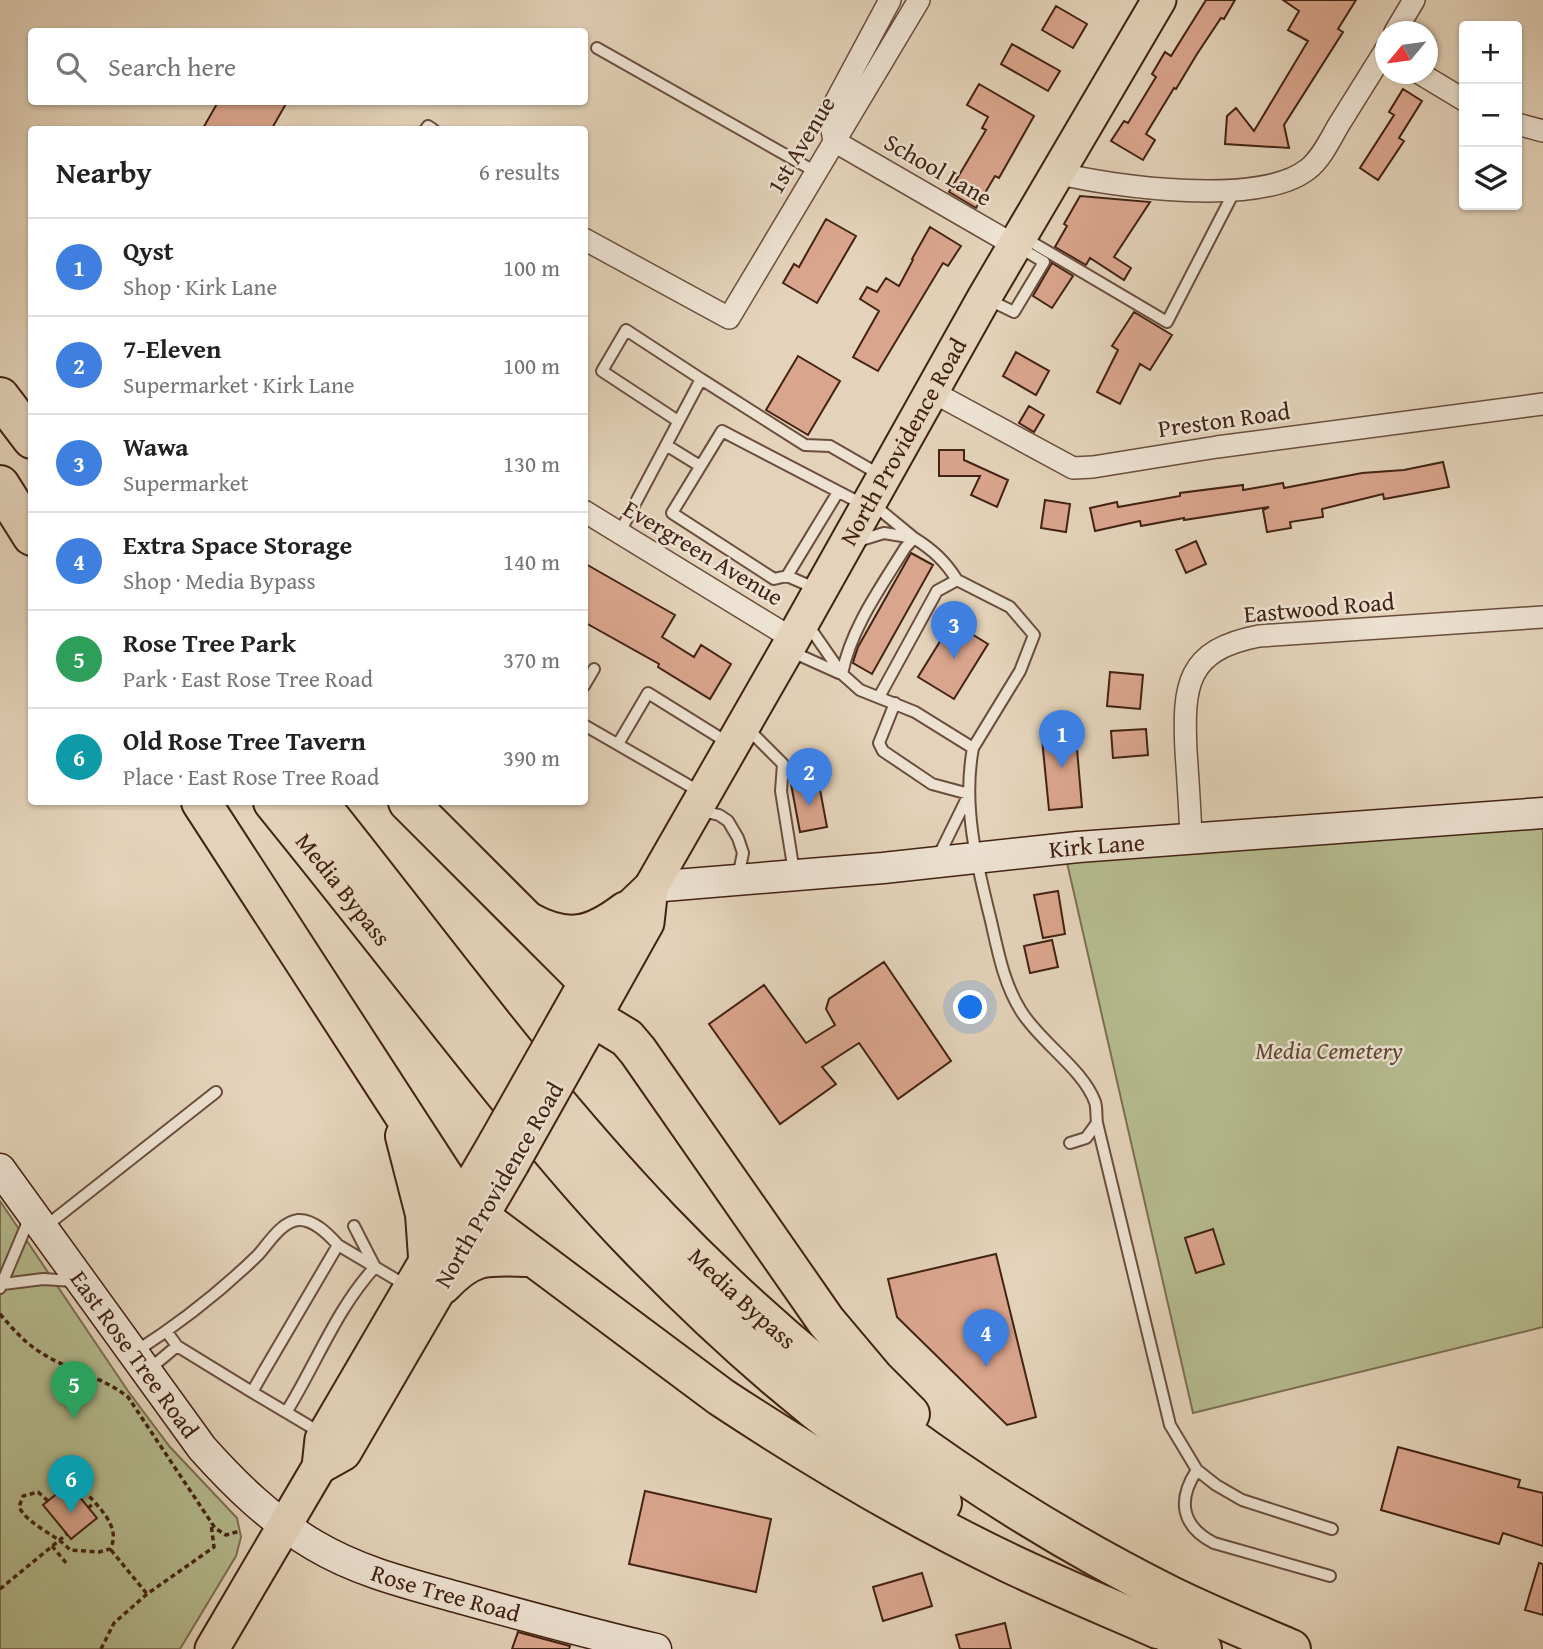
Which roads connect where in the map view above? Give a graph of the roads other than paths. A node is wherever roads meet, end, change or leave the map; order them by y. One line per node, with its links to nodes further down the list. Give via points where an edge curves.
1 (890, 0): 12 (street, via 830,114)
2 (919, 0): 12 (street, 1st Avenue)
3 (1160, 0): 14 (main road, North Providence Road)
4 (1414, 0): 5 (street)
5 (1402, 21)
6 (597, 48): 13 (lane)
7 (1375, 66): 15 (street, via 1309,169 1290,181)
8 (1438, 84): 9 (street)
9 (1459, 97)
10 (1522, 125): 11 (street)
11 (1543, 131)
12 (834, 141): 13 (street, 1st Avenue); 16 (street, School Lane)
13 (816, 172): 17 (street, 1st Avenue, via 729,318)
14 (1058, 173): 15 (street, via 1147,189); 16 (main road, North Providence Road)
15 (1235, 190): 16 (lane, via 1167,322)
16 (1018, 240): 20 (main road, North Providence Road)
17 (588, 241)
18 (0, 379): 23 (highway)
19 (701, 379): 24 (lane); 24 (lane, via 626,330 602,371); 31 (lane, via 805,446 830,446)
20 (932, 391): 22 (street, Preston Road, via 1073,468); 31 (main road, North Providence Road)
21 (0, 397): 25 (highway)
22 (1543, 404)
23 (28, 411)
24 (678, 421): 26 (lane)
25 (28, 434)
26 (666, 445): 28 (lane); 34 (lane)
27 (0, 455): 30 (highway)
28 (700, 466): 31 (lane, via 722,431); 37 (lane, via 672,513 774,579)
29 (0, 485): 33 (highway)
30 (28, 490)
31 (864, 495): 35 (lane); 36 (main road, North Providence Road); 37 (lane)
32 (588, 514): 34 (street, Evergreen Avenue)
33 (28, 530)
34 (620, 533): 40 (street, Evergreen Avenue)
35 (914, 538): 36 (lane, via 884,533); 38 (lane, via 935,552); 42 (lane, via 855,634)
36 (845, 546): 40 (main road, North Providence Road)
37 (787, 576): 40 (lane)
38 (957, 580): 44 (lane, via 937,591); 49 (lane, via 1010,607 1034,635 1020,671)
39 (1543, 617): 57 (street, Eastwood Road, via 1259,636 1215,650 1198,666 1187,690 1184,715)
40 (801, 625): 42 (lane); 42 (lane); 47 (main road, North Providence Road)
41 (594, 669): 43 (lane)
42 (842, 674): 44 (lane, via 860,690)
43 (588, 679)
44 (879, 697): 45 (lane)
45 (895, 704): 49 (lane); 50 (lane, via 879,743 883,751 932,784)
46 (588, 726): 48 (lane)
47 (738, 736): 48 (lane, via 648,693); 51 (main road, North Providence Road); 60 (lane, via 783,764 781,791)
48 (618, 744): 51 (lane)
49 (973, 748): 50 (lane)
50 (970, 794): 58 (lane); 59 (lane)
51 (700, 802): 61 (lane, via 728,821 738,838 743,853); 62 (main road, North Providence Road)
52 (203, 805): 65 (highway)
53 (275, 805): 95 (highway, Media Bypass, via 547,1145 634,1243 727,1334 826,1419 933,1497 1043,1567)
54 (320, 805): 93 (highway, Media Bypass, via 558,1104 704,1264 858,1399 952,1468)
55 (411, 805): 63 (highway)
56 (1543, 813): 57 (street, Kirk Lane)
57 (1191, 838): 58 (street, Kirk Lane)
58 (975, 858): 59 (street, Kirk Lane); 67 (lane, via 1008,986 1035,1031 1086,1085 1096,1103)
59 (935, 862): 60 (street, Kirk Lane)
60 (795, 875): 61 (street, Kirk Lane)
61 (737, 880): 62 (street, Kirk Lane)
62 (639, 899): 63 (highway, via 608,925 578,935 545,931); 64 (main road, North Providence Road)
63 (526, 920): 64 (highway)
64 (582, 1015): 70 (main road, North Providence Road, bridge); 93 (highway, via 622,1017 638,1051 803,1289 900,1405)
65 (384, 1082): 70 (highway); 78 (highway, via 408,1143 425,1214)
66 (216, 1092): 71 (lane)
67 (1097, 1123): 68 (lane, via 1086,1138); 90 (lane, via 1170,1425)
68 (1070, 1143)
69 (0, 1168): 71 (street, East Rose Tree Road)
70 (471, 1211): 74 (highway); 78 (main road, North Providence Road)
71 (38, 1220): 79 (street, East Rose Tree Road); 80 (lane)
72 (354, 1226): 77 (lane)
73 (338, 1245): 75 (lane); 77 (lane); 81 (lane, via 326,1231 310,1223 298,1220 284,1226 228,1284)
74 (530, 1257): 78 (highway, via 475,1258 457,1269); 95 (highway, via 764,1425 957,1538)
75 (329, 1261): 76 (lane); 83 (lane, via 321,1287 295,1330)
76 (339, 1267)
77 (375, 1267): 78 (lane); 87 (lane, via 359,1279 332,1322)
78 (426, 1277): 88 (main road, North Providence Road); 89 (main road, North Providence Road, via 344,1453)
79 (82, 1281): 80 (lane, via 43,1279); 85 (street, East Rose Tree Road)
80 (1, 1286)
81 (167, 1332): 82 (lane); 85 (lane)
82 (177, 1346): 85 (lane); 86 (lane)
83 (277, 1349): 84 (lane); 86 (lane, via 269,1374)
84 (287, 1355)
85 (140, 1362): 91 (street, East Rose Tree Road, via 224,1474)
86 (252, 1392): 87 (lane)
87 (287, 1411): 88 (lane)
88 (324, 1434): 89 (main road, North Providence Road)
89 (319, 1467): 91 (main road, North Providence Road)
90 (1197, 1470): 92 (lane, via 1242,1500); 94 (lane, via 1184,1504 1188,1521 1200,1536)
91 (285, 1527): 96 (street, Rose Tree Road, via 378,1574); 97 (main road, North Providence Road)
92 (1332, 1530)
93 (1061, 1536): 100 (highway, Media Bypass, via 1174,1597)
94 (1330, 1576)
95 (1158, 1629): 99 (highway, Media Bypass)
96 (579, 1640): 98 (street, Rose Tree Road)
97 (212, 1649)
98 (656, 1649)
99 (1202, 1649)
100 (1291, 1649)

